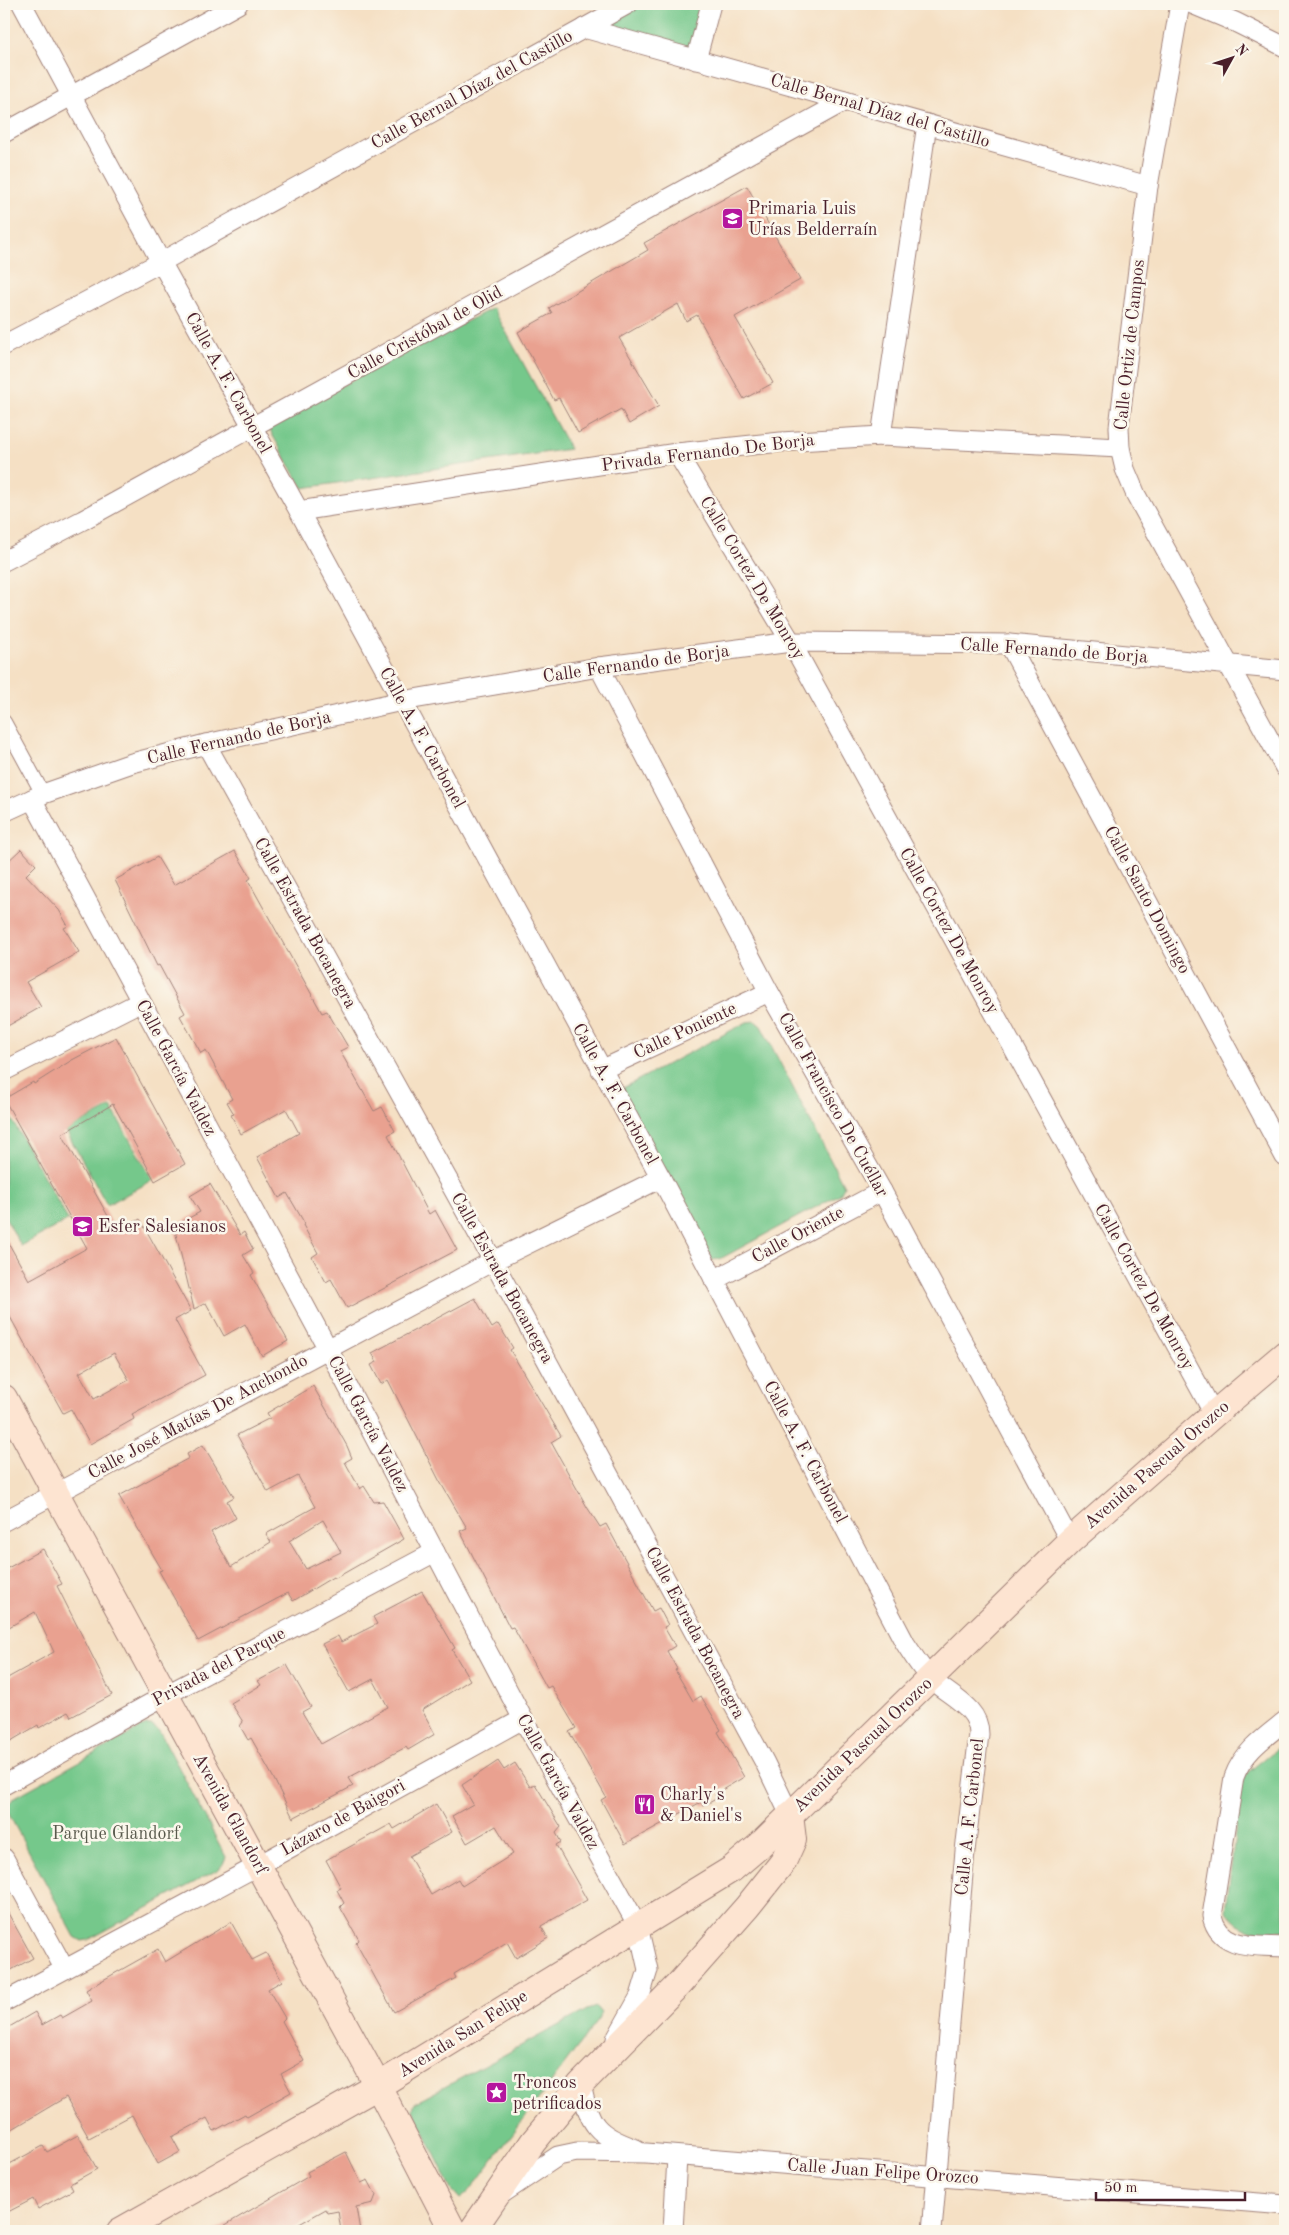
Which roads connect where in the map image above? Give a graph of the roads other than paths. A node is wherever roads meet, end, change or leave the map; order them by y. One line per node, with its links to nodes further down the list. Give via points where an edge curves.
1 (22, 4): 10 (street, Calle A. F. Carbonel)
2 (238, 4): 10 (street)
3 (628, 4): 7 (street)
4 (711, 4): 9 (street)
5 (1180, 4): 14 (street, Calle Ortiz de Campos)
6 (1192, 4): 8 (street)
7 (584, 28): 9 (street, Calle Bernal Díaz del Castillo); 15 (street, Calle Bernal Díaz del Castillo)
8 (1285, 47)
9 (696, 60): 11 (street, Calle Bernal Díaz del Castillo)
10 (71, 96): 13 (street); 15 (street, Calle A. F. Carbonel)
11 (845, 101): 12 (street, Calle Bernal Díaz del Castillo); 17 (street, Calle Cristóbal de Olid)
12 (927, 124): 14 (street, Calle Bernal Díaz del Castillo); 18 (street)
13 (4, 133)
14 (1148, 186): 19 (street, Calle Ortiz de Campos, via 1123,384)
15 (160, 262): 16 (street, Calle Bernal Díaz del Castillo); 17 (street, Calle A. F. Carbonel)
16 (4, 344)
17 (253, 427): 21 (street, Calle A. F. Carbonel); 22 (street, Calle Cristóbal de Olid)
18 (882, 436): 19 (street, Privada Fernando De Borja); 20 (street, Privada Fernando De Borja)
19 (1120, 448): 25 (street, Calle Ortiz de Campos, via 1136,495)
20 (677, 453): 21 (street, Privada Fernando De Borja); 23 (street, Calle Cortez De Monroy)
21 (299, 511): 28 (street, Calle A. F. Carbonel)
22 (4, 561)
23 (791, 642): 24 (street, Calle Fernando de Borja); 26 (street, Calle Fernando de Borja); 46 (street, Calle Cortez De Monroy)
24 (1009, 644): 25 (street, Calle Fernando de Borja); 38 (street, Calle Santo Domingo)
25 (1230, 665): 27 (street, Calle Fernando de Borja); 31 (street, Calle Ortiz de Campos)
26 (599, 666): 28 (street, Calle Fernando de Borja); 34 (street, Calle Francisco De Cuéllar)
27 (1285, 670)
28 (402, 701): 30 (street, Calle Fernando de Borja); 36 (street, Calle A. F. Carbonel)
29 (4, 722): 32 (street, Calle García Valdez)
30 (206, 744): 32 (street, Calle Fernando de Borja, via 132,763); 41 (street, Calle Estrada Bocanegra)
31 (1285, 768)
32 (38, 797): 33 (street, Calle Fernando de Borja); 35 (street, Calle García Valdez)
33 (4, 812)
34 (769, 992): 36 (street, Calle Poniente); 40 (street, Calle Francisco De Cuéllar)
35 (140, 1002): 37 (street); 43 (street, Calle García Valdez)
36 (601, 1070): 39 (street, Calle A. F. Carbonel)
37 (4, 1071)
38 (1285, 1157)
39 (661, 1178): 41 (street, Calle José Matías De Anchondo); 42 (street, Calle A. F. Carbonel)
40 (882, 1191): 42 (street, Calle Oriente); 49 (street, Calle Francisco De Cuéllar)
41 (493, 1261): 43 (street, Calle José Matías De Anchondo); 56 (street, Calle Estrada Bocanegra, via 766,1763)
42 (714, 1280): 51 (street, Calle A. F. Carbonel, via 905,1643)
43 (328, 1349): 47 (street, Calle José Matías De Anchondo); 50 (street, Calle García Valdez)
44 (1285, 1354): 46 (main road, Avenida Pascual Orozco)
45 (4, 1398): 47 (main road, Avenida Glandorf)
46 (1214, 1414): 49 (main road, Avenida Pascual Orozco)
47 (56, 1493): 48 (street, Calle José Matías De Anchondo); 52 (main road, Avenida Glandorf)
48 (4, 1521)
49 (1070, 1542): 51 (main road, Avenida Pascual Orozco)
50 (435, 1552): 52 (street, Privada del Parque); 53 (street, Calle García Valdez)
51 (932, 1679): 56 (main road, Avenida Pascual Orozco); 68 (street, Calle A. F. Carbonel, via 972,1712 979,1726)
52 (164, 1696): 55 (street, Privada del Parque); 58 (main road, Avenida Glandorf)
53 (523, 1719): 58 (street, Lázaro de Baigori); 59 (street, Calle García Valdez)
54 (1285, 1721): 60 (street, via 1249,1752 1234,1777 1212,1916 1214,1926 1228,1941)
55 (4, 1785)
56 (790, 1815): 59 (main road, Avenida San Felipe, via 732,1869); 63 (main road, Avenida Pascual Orozco, via 793,1840 783,1862 679,1984)
57 (4, 1858): 61 (street)
58 (259, 1865): 61 (street, Lázaro de Baigori); 65 (main road, Avenida Glandorf)
59 (638, 1926): 63 (street, Calle García Valdez, via 647,1958 645,1984); 65 (main road, Avenida San Felipe)
60 (1285, 1947)
61 (64, 1968): 62 (street, Lázaro de Baigori)
62 (4, 2002)
63 (607, 2055): 64 (main road, Avenida Pascual Orozco)
64 (581, 2084): 66 (street, via 585,2108 598,2129); 69 (main road, Avenida Pascual Orozco, via 533,2142)
65 (378, 2086): 71 (main road, Avenida San Felipe); 72 (main road, Avenida Glandorf)
66 (646, 2153): 67 (street, Calle Juan Felipe Orozco); 69 (street, Calle Juan Felipe Orozco, via 577,2152 558,2156)
67 (677, 2157): 68 (street, Calle Juan Felipe Orozco); 74 (street)
68 (936, 2176): 70 (street, Calle Juan Felipe Orozco); 75 (street, Calle A. F. Carbonel)
69 (494, 2200): 73 (main road, Avenida Pascual Orozco)
70 (1285, 2205)
71 (120, 2231)
72 (453, 2231)
73 (472, 2231)
74 (673, 2231)
75 (932, 2231)

